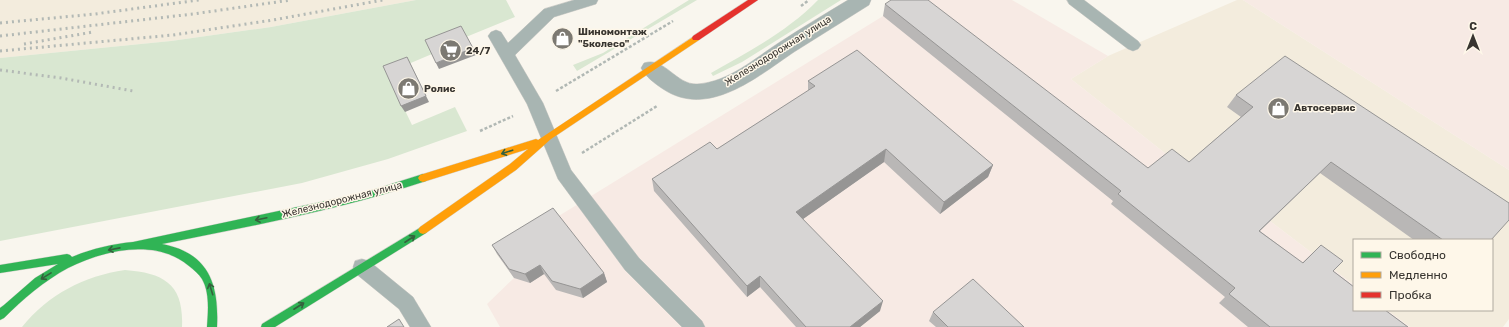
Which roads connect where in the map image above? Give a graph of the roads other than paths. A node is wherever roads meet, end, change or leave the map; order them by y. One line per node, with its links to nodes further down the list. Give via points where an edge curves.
1 (591, 0): 7 (lane, via 549,13)
2 (754, 0): 8 (main road, Железнодорожная улица)
3 (862, 0): 8 (street, Железнодорожная улица, via 724,86 708,91 681,90 670,85)
4 (1074, 0): 6 (lane)
5 (496, 36): 7 (lane)
6 (1133, 45)
7 (507, 54): 9 (lane, via 535,103)
8 (651, 68): 9 (main road, Железнодорожная улица)
9 (546, 138): 10 (main road, Железнодорожная улица, one-way to 10, via 363,197); 12 (main road, Железнодорожная улица, one-way to 9, via 384,256 472,197 513,167); 18 (lane, via 564,174 632,264)
10 (135, 245): 11 (main road, one-way to 11); 15 (main road, one-way to 10, via 213,291 209,280 195,262 186,255 163,247)
11 (94, 253): 13 (main road); 14 (main road, one-way to 14, via 42,278)
12 (362, 267): 16 (main road, Железнодорожная улица, one-way to 12); 17 (lane, via 406,303)
13 (0, 269)
14 (0, 315)
15 (212, 327)
16 (266, 327)
17 (421, 327)
18 (695, 327)

